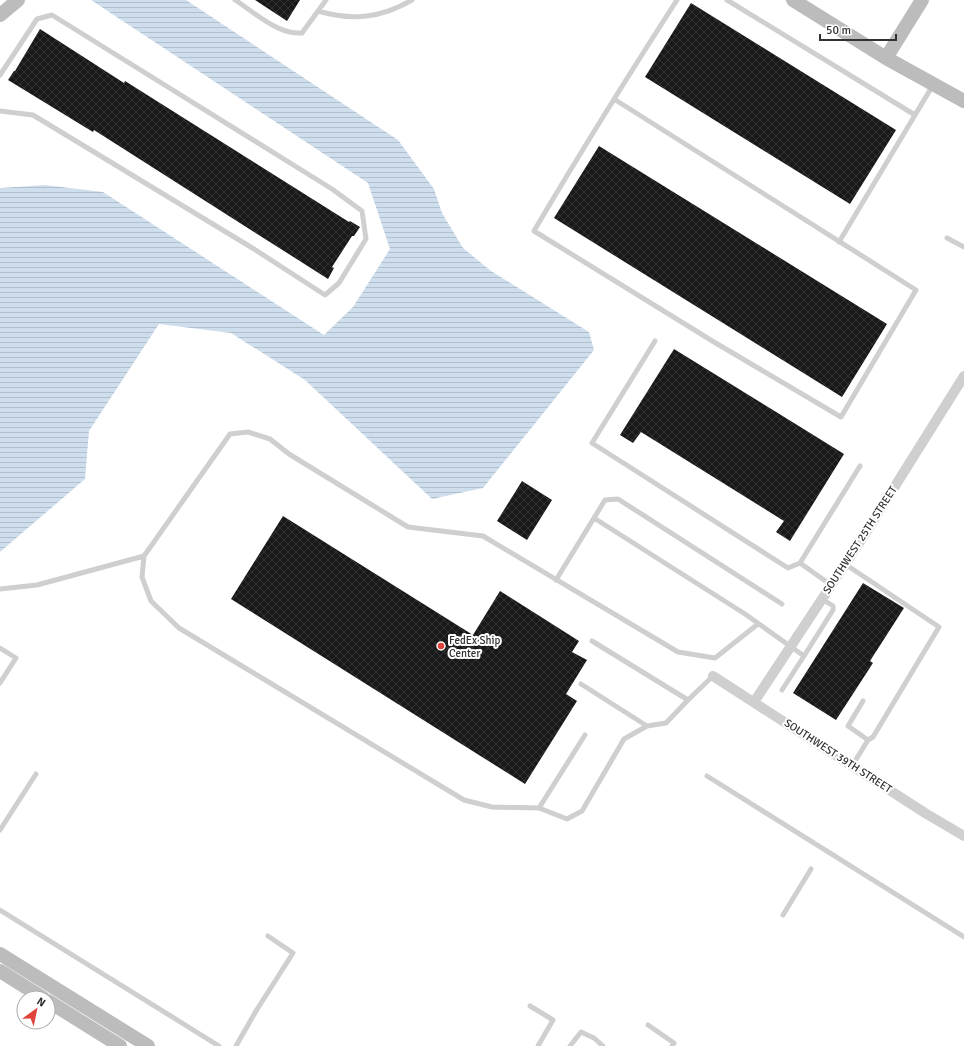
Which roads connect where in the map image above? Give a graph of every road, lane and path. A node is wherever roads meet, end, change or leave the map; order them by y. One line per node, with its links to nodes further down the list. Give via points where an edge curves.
1 (18, 0): 10 (street)
2 (235, 0): 9 (lane, via 288,33 302,33)
3 (326, 0): 9 (lane)
4 (412, 0): 9 (lane, via 390,12 368,16 331,15)
5 (677, 0): 14 (lane)
6 (727, 0): 17 (lane)
7 (793, 0): 11 (street)
8 (922, 0): 11 (street)
9 (318, 11)
10 (0, 15)
11 (886, 58): 13 (street)
12 (0, 75): 16 (lane, via 37,19 52,15 90,41 332,189 362,211 366,239 339,283 325,295 33,115)
13 (934, 84): 15 (street); 17 (lane)
14 (614, 99): 19 (lane); 19 (lane, via 534,231 841,417 916,290)
15 (964, 101)
16 (0, 111)
17 (915, 115): 19 (lane)
18 (947, 238): 20 (lane)
19 (839, 242)
20 (964, 247)
21 (655, 341): 26 (lane, via 592,444 788,568)
22 (964, 376): 27 (street, SOUTHWEST 25TH STREET)
23 (860, 466): 26 (lane)
24 (594, 518): 28 (lane); 32 (lane, via 605,500 618,499); 33 (lane)
25 (144, 556): 28 (lane, via 230,434 248,432 270,439 408,527 484,536); 30 (lane, via 38,585); 51 (lane, via 142,577 151,601 179,628 464,800 492,807)
26 (800, 563): 29 (lane)
27 (845, 564): 29 (street, SOUTHWEST 25TH STREET); 47 (lane, via 939,627 873,737)
28 (556, 580): 33 (lane, via 678,652 715,658)
29 (831, 585): 31 (street, SOUTHWEST 25TH STREET)
30 (0, 589)
31 (822, 599): 35 (street, SOUTHWEST 25TH STREET); 37 (lane, via 833,606 833,610)
32 (782, 604)
33 (758, 624): 35 (lane)
34 (592, 641): 42 (lane)
35 (791, 646): 37 (lane); 44 (street, SOUTHWEST 25TH STREET)
36 (0, 648): 39 (lane, via 16,658)
37 (804, 656): 41 (lane)
38 (713, 676): 42 (lane); 44 (street, SOUTHWEST 39TH STREET)
39 (0, 683)
40 (580, 684): 45 (lane)
41 (782, 690)
42 (688, 700): 45 (lane, via 666,723)
43 (863, 701): 47 (lane, via 848,726)
44 (754, 702): 48 (street, SOUTHWEST 39TH STREET)
45 (647, 726): 51 (lane, via 624,739 582,811 567,819)
46 (585, 735): 51 (lane)
47 (868, 740): 48 (lane)
48 (852, 766): 53 (street, SOUTHWEST 39TH STREET)
49 (36, 774): 52 (lane)
50 (707, 776): 58 (lane)
51 (539, 808)
52 (0, 830)
53 (964, 836)
54 (811, 869): 56 (lane)
55 (0, 910): 67 (lane)
56 (783, 915)
57 (268, 936): 68 (lane, via 293,953)
58 (964, 937)
59 (0, 954): 66 (street)
60 (0, 971): 61 (street)
61 (30, 990)
62 (56, 1006): 65 (street)
63 (530, 1006): 69 (lane, via 553,1020)
64 (648, 1026): 72 (lane, via 674,1043)
65 (120, 1046)
66 (148, 1046)
67 (219, 1046)
68 (236, 1046)
69 (538, 1046)
70 (570, 1046): 71 (lane, via 581,1032)
71 (603, 1046)
72 (672, 1046)

